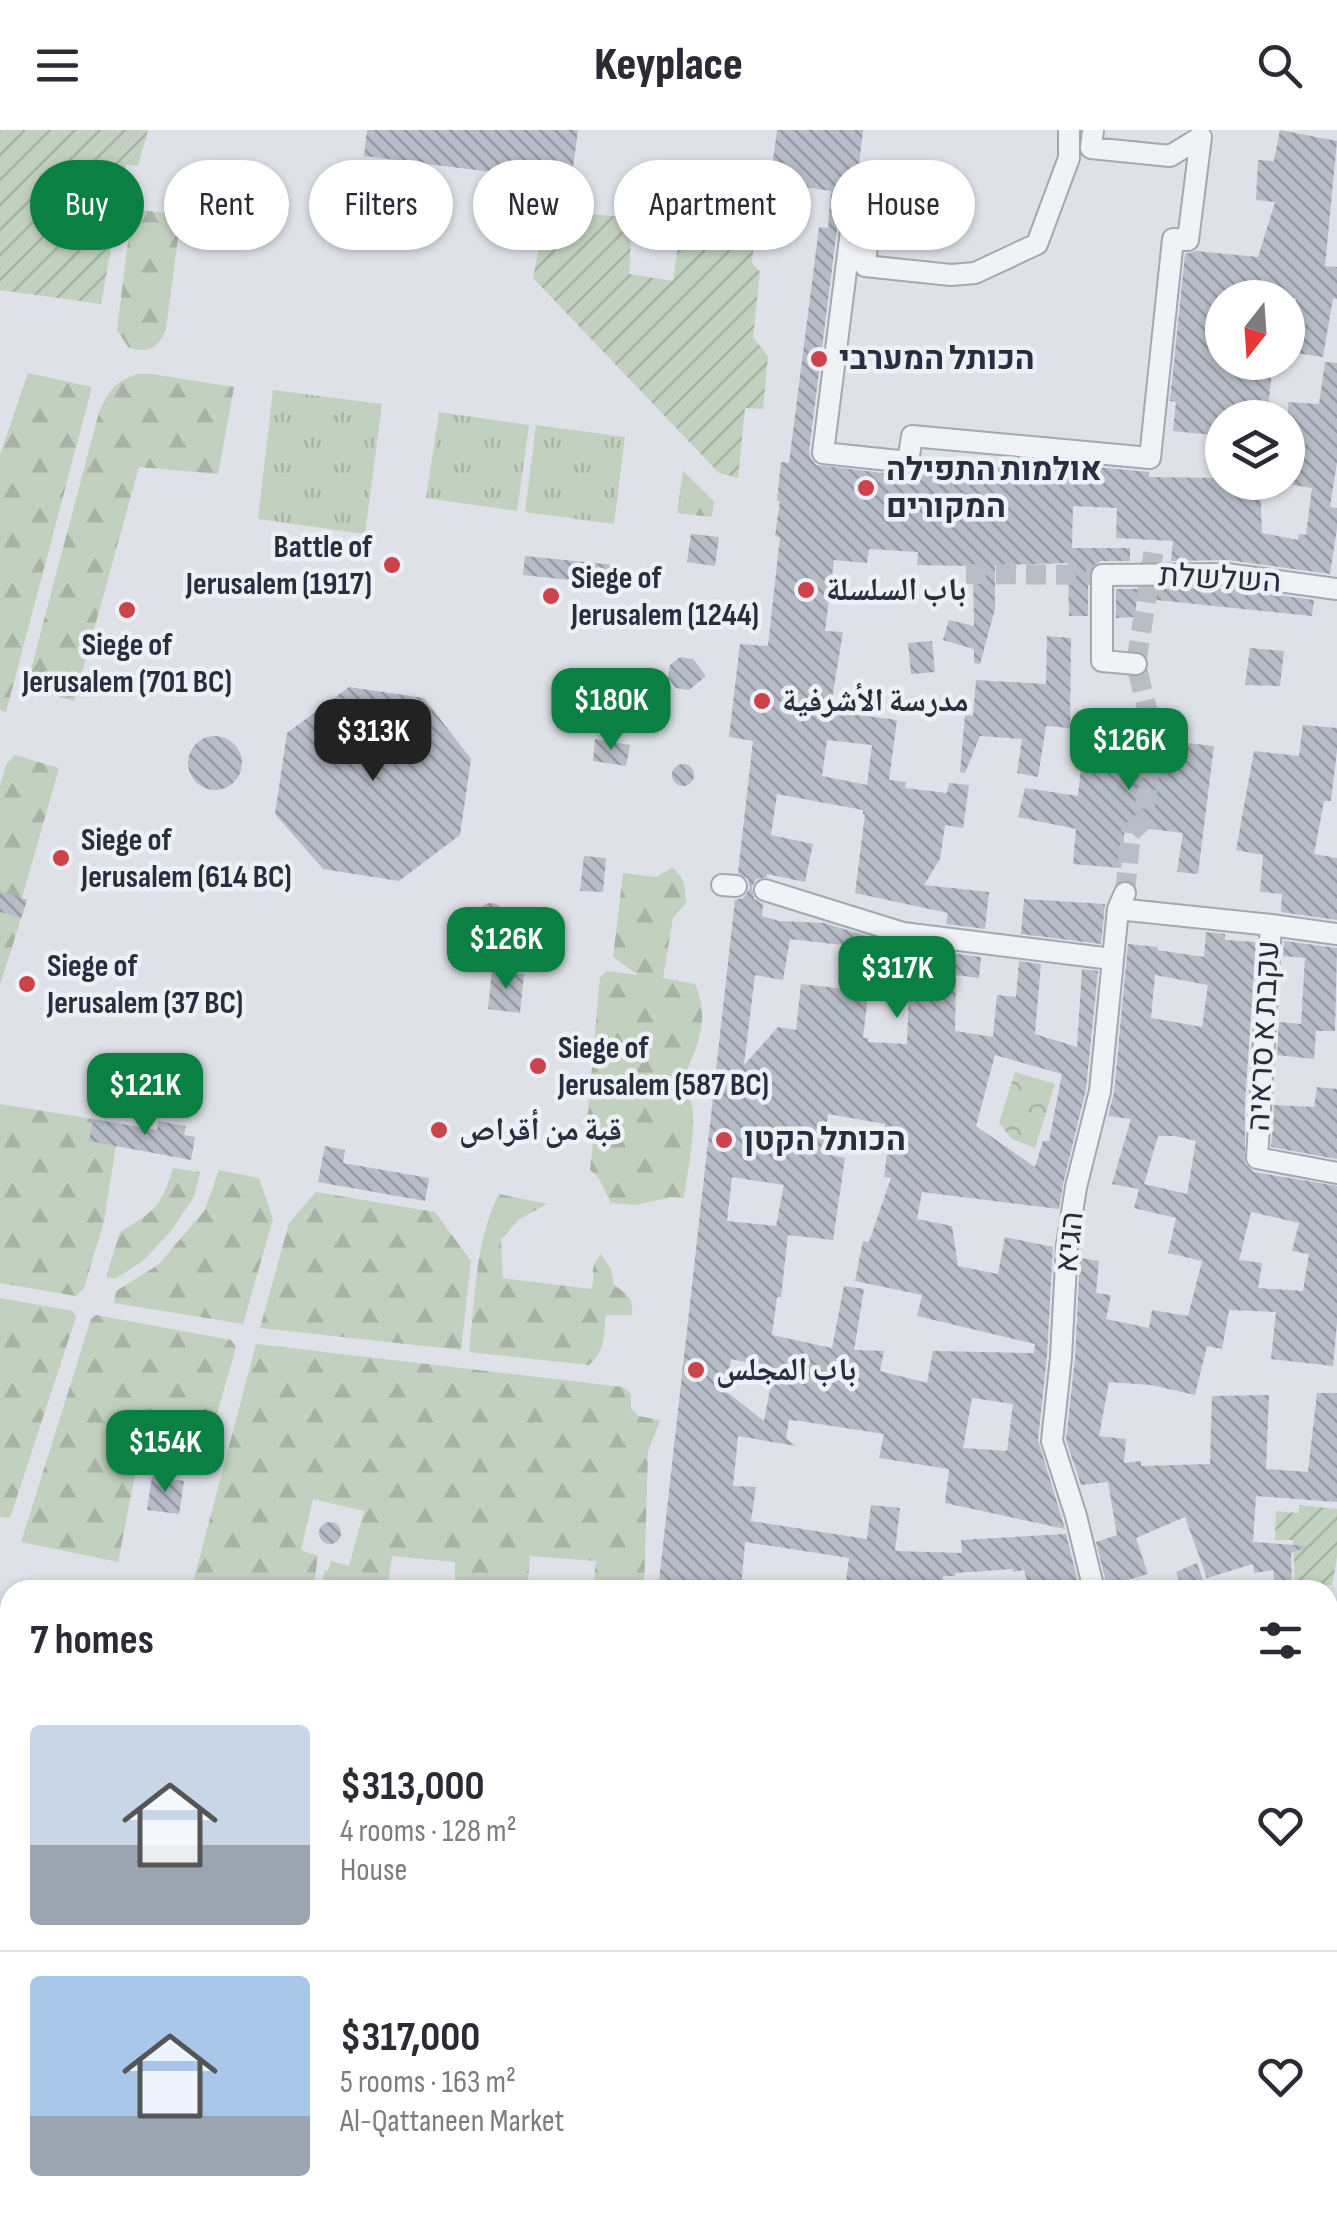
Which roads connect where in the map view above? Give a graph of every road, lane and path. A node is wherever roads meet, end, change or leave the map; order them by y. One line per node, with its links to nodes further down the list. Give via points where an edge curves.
1 (1069, 130): 2 (street, via 1069,158 1038,244 1006,259 951,275 865,266 868,234 851,231 824,453 908,462 912,436 1150,458 1174,238 1188,240 1201,137 1170,156 1091,148)
2 (1094, 130)
3 (1337, 590): 4 (street, השלשלת, via 1226,574 1102,575 1102,660)
4 (1136, 664)
5 (765, 890): 9 (street, via 903,934)
6 (1122, 901): 7 (street, עקבת א סראיה); 9 (street, הגיא)
7 (1271, 926): 8 (street); 10 (street, עקבת א סראיה, via 1257,1158)
8 (1337, 934)
9 (1112, 958): 11 (street, הגיא, via 1100,1091 1067,1245 1052,1441)
10 (1337, 1173)
11 (1092, 1580)

